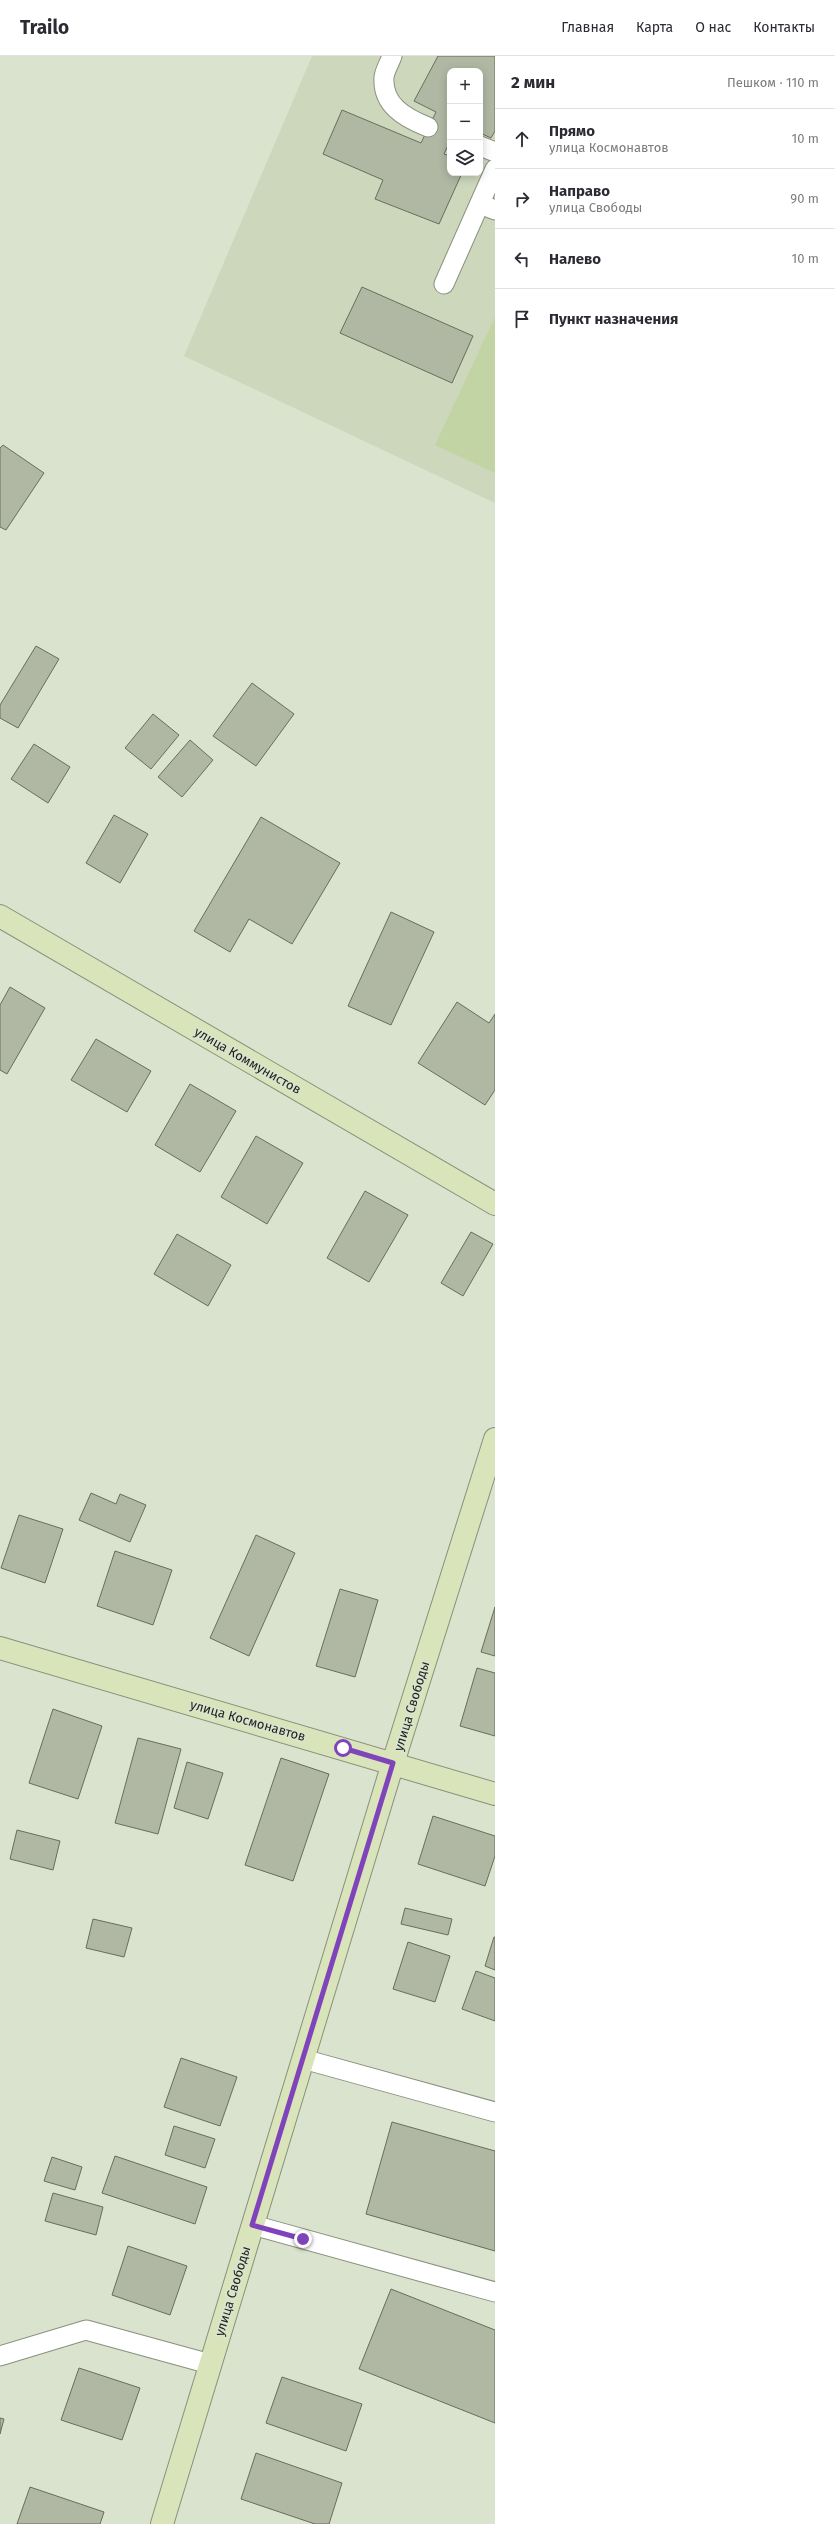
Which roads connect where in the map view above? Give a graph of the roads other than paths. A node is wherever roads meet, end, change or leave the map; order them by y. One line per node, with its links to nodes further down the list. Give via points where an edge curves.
1 (392, 56): 2 (lane, via 384,76 390,104 413,121)
2 (428, 127)
3 (483, 147): 4 (lane)
4 (495, 152)
5 (495, 169): 6 (lane)
6 (487, 207): 7 (lane)
7 (444, 284)
8 (0, 916): 9 (street, улица Коммунистов)
9 (495, 1204)
10 (495, 1439): 12 (street, улица Свободы)
11 (0, 1648): 12 (street, улица Космонавтов)
12 (393, 1763): 13 (street, улица Космонавтов); 14 (street, улица Свободы)
13 (495, 1794)
14 (303, 2059): 15 (lane); 16 (street, улица Свободы)
15 (495, 2112)
16 (252, 2225): 17 (lane); 19 (street, улица Свободы)
17 (495, 2292)
18 (0, 2356): 19 (lane, via 86,2330)
19 (210, 2364): 20 (street, улица Свободы)
20 (162, 2524)

